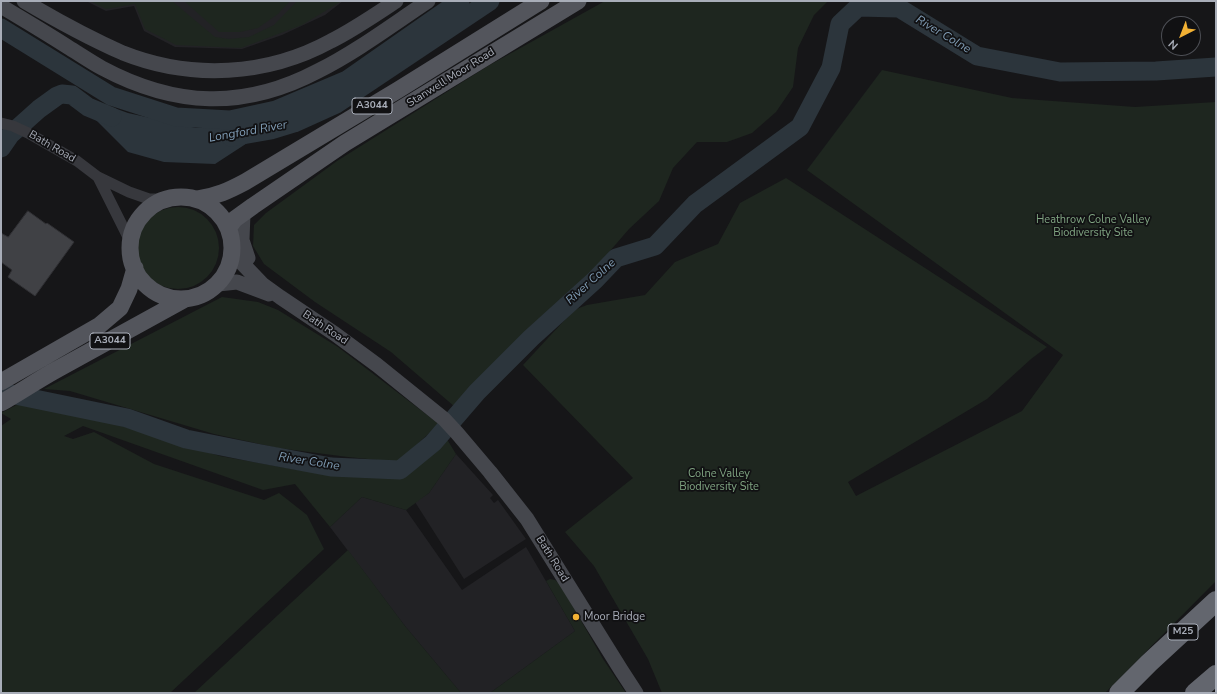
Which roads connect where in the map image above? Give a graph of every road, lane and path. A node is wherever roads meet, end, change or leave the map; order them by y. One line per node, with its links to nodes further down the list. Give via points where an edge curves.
1 (24, 1): 2 (street, via 72,28 123,52 173,67 213,72 258,67 300,56 331,42)
2 (396, 1)
3 (428, 1): 6 (street, via 325,67 293,83 251,95 207,99 171,95 136,84 101,68)
4 (541, 1): 10 (main road, Stanwell Moor Road / A3044, via 245,182 227,192)
5 (578, 1): 11 (main road, Stanwell Moor Road / A3044, via 345,143)
6 (1, 6)
7 (1, 123): 8 (street, Bath Road, via 28,133 77,161)
8 (98, 178): 9 (street, Bath Road, via 149,199); 13 (street, Bath Road)
9 (165, 199): 10 (main road, via 189,196); 13 (main road, via 143,213 134,224)
10 (198, 199): 12 (main road, via 218,211)
11 (243, 213): 12 (main road, Stanwell Moor Road / A3044); 17 (street, via 242,240)
12 (229, 227): 14 (main road)
13 (129, 239): 15 (main road)
14 (233, 246): 16 (main road, via 231,262); 17 (street, Bath Road, via 241,262)
15 (135, 268): 19 (main road, via 148,288 171,298); 20 (main road, A3044, via 120,308 100,325)
16 (218, 284): 18 (street, Bath Road, via 238,282); 19 (main road, via 207,292)
17 (262, 284): 18 (street, Bath Road)
18 (280, 298): 24 (street, Bath Road, via 377,365 444,419 457,433 527,519)
19 (185, 299): 21 (main road, A3044)
20 (5, 379)
21 (2, 402)
22 (1216, 601): 25 (highway, M25)
23 (1216, 675): 26 (highway)
24 (636, 693)
25 (1119, 693)
26 (1195, 693)

